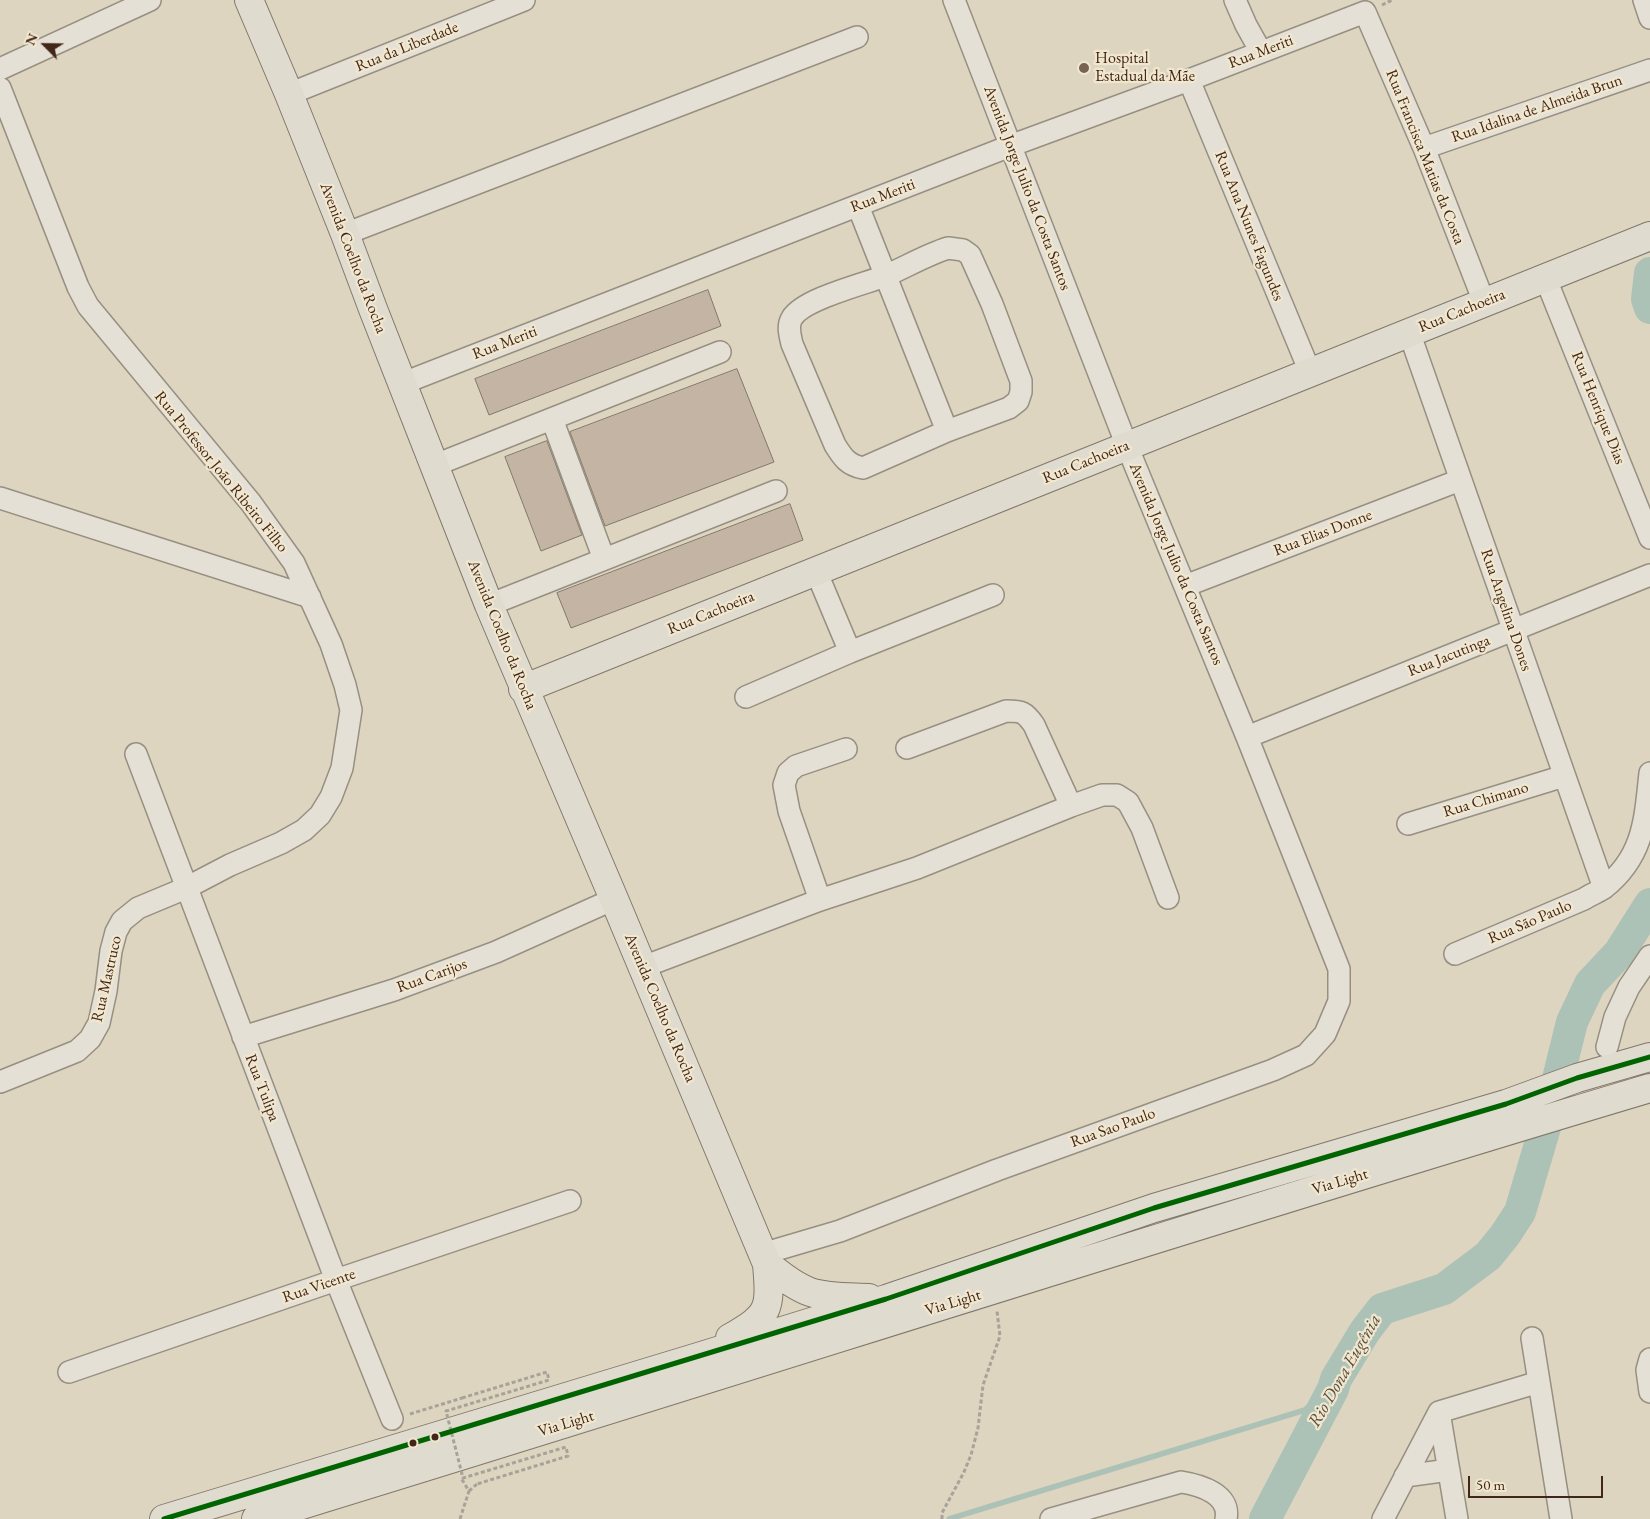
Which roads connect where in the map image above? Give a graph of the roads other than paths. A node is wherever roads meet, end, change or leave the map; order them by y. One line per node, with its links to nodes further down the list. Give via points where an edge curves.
1 (150, 0): 11 (street)
2 (249, 0): 15 (main road, Avenida Coelho da Rocha)
3 (524, 0): 15 (street, Rua da Liberdade)
4 (954, 0): 16 (street, Avenida Jorge Julio da Costa Santos)
5 (1235, 0): 10 (street)
6 (1644, 0): 8 (street)
7 (1365, 12): 10 (street, Rua Meriti); 17 (street, Rua Francisca Matias da Costa)
8 (1650, 18)
9 (857, 37): 19 (street)
10 (1261, 52): 13 (street, Rua Meriti)
11 (0, 69)
12 (1650, 70): 17 (street, Rua Idalina de Almeida Brun)
13 (1189, 80): 16 (street, Rua Meriti); 26 (street, Rua Ana Nunes Fagundes)
14 (0, 88): 41 (street, Rua Professor João Ribeiro Filho, via 88,306 251,503 294,563)
15 (289, 94): 19 (main road, Avenida Coelho da Rocha)
16 (1010, 146): 18 (street, Rua Meriti); 30 (street, Avenida Jorge Julio da Costa Santos)
17 (1424, 148): 23 (street, Rua Francisca Matias da Costa)
18 (858, 206): 21 (street); 27 (street, Rua Meriti)
19 (345, 234): 27 (main road, Avenida Coelho da Rocha)
20 (1650, 236): 22 (main road, Rua Cachoeira)
21 (885, 276): 29 (street); 29 (street, via 934,253 956,248 970,255 992,304 1022,381 1018,401 1009,408); 29 (street, via 827,296 799,310 789,329 792,344 835,445 843,459 852,466 863,468)
22 (1545, 277): 23 (main road, Rua Cachoeira); 35 (street, Rua Henrique Dias)
23 (1484, 302): 24 (main road, Rua Cachoeira)
24 (1409, 332): 26 (main road, Rua Cachoeira); 32 (street, Rua Angelina Dones)
25 (720, 352): 28 (street)
26 (1310, 372): 30 (main road, Rua Cachoeira)
27 (402, 384): 31 (main road, Avenida Coelho da Rocha)
28 (552, 419): 31 (street); 36 (street)
29 (947, 431)
30 (1126, 446): 37 (main road, Rua Cachoeira); 39 (street, Avenida Jorge Julio da Costa Santos)
31 (433, 466): 42 (main road, Avenida Coelho da Rocha)
32 (1460, 480): 39 (street, Rua Elias Donne); 43 (street, Rua Angelina Dones)
33 (776, 491): 36 (street)
34 (0, 498): 41 (street)
35 (1650, 538)
36 (604, 559): 42 (street)
37 (816, 571): 44 (street); 45 (main road, Rua Cachoeira)
38 (1650, 575): 43 (street, Rua Jacutinga)
39 (1185, 586): 47 (street, Avenida Jorge Julio da Costa Santos)
40 (993, 595): 44 (street)
41 (310, 598): 55 (street, Rua Professor João Ribeiro Filho, via 331,644 351,710 342,768 331,797 320,815 304,830)
42 (489, 605): 45 (main road, Avenida Coelho da Rocha)
43 (1513, 630): 47 (street, Rua Jacutinga); 52 (street, Rua Angelina Dones)
44 (850, 652): 46 (street)
45 (523, 689): 58 (main road, Avenida Coelho da Rocha)
46 (746, 696)
47 (1247, 737): 60 (street, Avenida Jorge Julio da Costa Santos)
48 (907, 748): 53 (street, via 1006,711 1018,711 1026,714 1034,725)
49 (846, 749): 59 (street, via 796,766 788,773 784,785 789,810)
50 (136, 754): 55 (street, Rua Tulipa)
51 (1650, 773): 56 (street, via 1644,824 1630,861)
52 (1564, 776): 54 (street, Rua Chimano); 56 (street, Rua Angelina Dones)
53 (1071, 806): 57 (street, via 1102,795 1117,795 1128,802 1142,828); 59 (street, via 917,868)
54 (1408, 824)
55 (186, 888): 64 (street, Rua Tulipa); 67 (street, Rua Mastruco, via 138,908 122,921 111,951 99,1023 90,1039 77,1051)
56 (1604, 888): 61 (street, Rua São Paulo)
57 (1168, 898)
58 (614, 899): 63 (main road, Avenida Coelho da Rocha); 64 (street, Rua Carijos, via 496,952 404,987)
59 (820, 900): 63 (street)
60 (1314, 903): 70 (street, Rua Sao Paulo, via 1339,970 1339,1001 1326,1034 1306,1055)
61 (1455, 954)
62 (1650, 956): 65 (street, via 1629,987 1615,1017)
63 (642, 967): 70 (main road, Avenida Coelho da Rocha)
64 (243, 1037): 71 (street, Rua Tulipa)
65 (1607, 1047)
66 (1650, 1057): 72 (main road, Via Light, via 1577,1078 1506,1104 1154,1208)
67 (0, 1082)
68 (1650, 1088): 84 (main road, Via Light)
69 (570, 1201): 71 (street, Rua Vicente)
70 (765, 1259): 72 (main road, via 794,1284 811,1292); 74 (main road, Avenida Coelho da Rocha, via 769,1295 765,1311 758,1321)
71 (336, 1280): 76 (street, Rua Vicente); 80 (street, Rua Tulipa)
72 (886, 1299): 74 (main road, Via Light)
73 (1532, 1338): 77 (street)
74 (698, 1357): 83 (main road, Via Light)
75 (1650, 1359): 78 (street, via 1646,1370)
76 (69, 1372)
77 (1539, 1382): 79 (street); 89 (street)
78 (1650, 1392)
79 (1439, 1412): 81 (street); 82 (street)
80 (392, 1419)
81 (1449, 1470): 82 (street); 88 (street)
82 (1405, 1476): 87 (street)
83 (164, 1519)
84 (256, 1519)
85 (1051, 1519): 86 (street, via 1181,1482 1215,1493 1223,1502)
86 (1226, 1519)
87 (1383, 1519)
88 (1457, 1519)
89 (1561, 1519)

